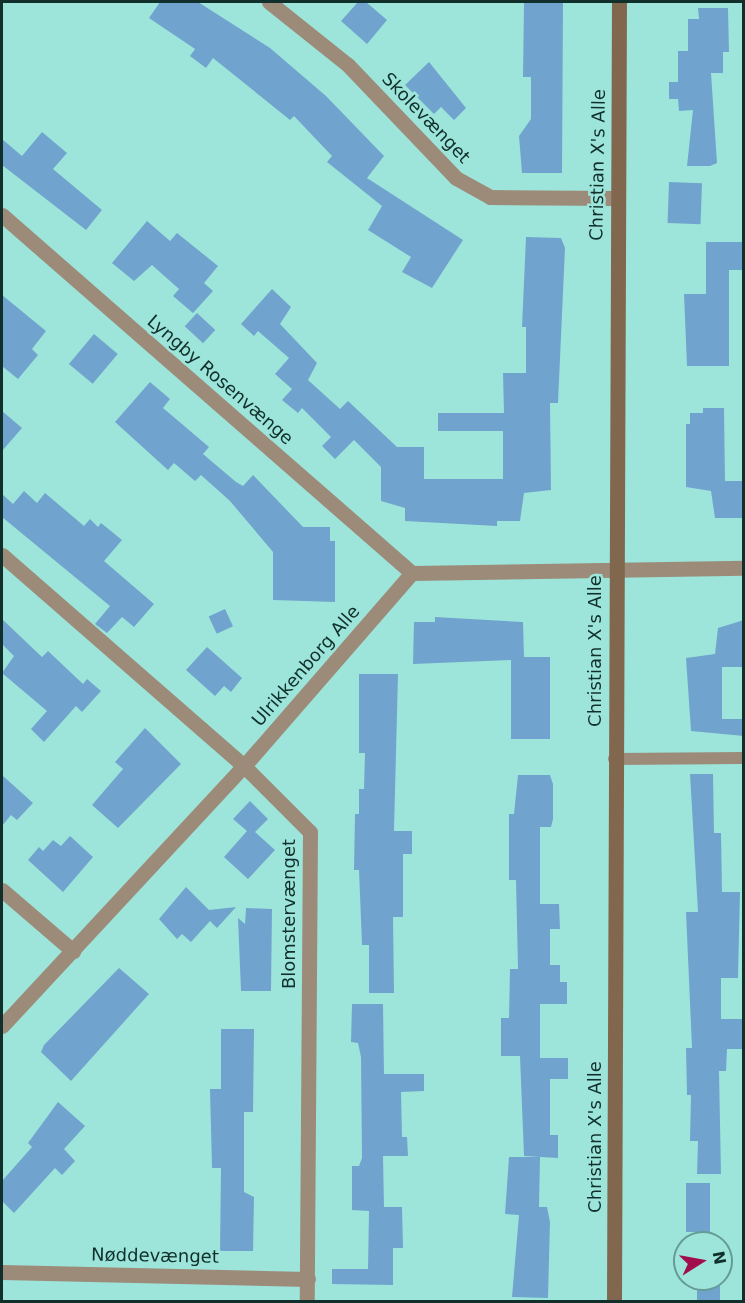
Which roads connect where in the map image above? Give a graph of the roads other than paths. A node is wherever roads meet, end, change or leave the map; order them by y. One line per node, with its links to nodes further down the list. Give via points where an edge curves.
1 (269, 2): 3 (street, Skolevænget, via 348,65 456,178 490,197)
2 (619, 2): 3 (street, Christian X's Alle)
3 (616, 198): 6 (street, Christian X's Alle)
4 (2, 216): 8 (street, Lyngby Rosenvænge)
5 (2, 555): 11 (street, Blomstervænget)
6 (614, 568): 7 (street); 8 (street); 10 (street, Christian X's Alle)
7 (744, 568)
8 (412, 573): 11 (street, Ulrikkenborg Alle)
9 (744, 758): 10 (lane)
10 (614, 759): 18 (street, Christian X's Alle)
11 (244, 766): 13 (street, Ulrikkenborg Alle); 16 (street, Blomstervænget, via 310,832)
12 (2, 890): 13 (street)
13 (73, 951): 14 (street, Ulrikkenborg Alle)
14 (2, 1026)
15 (2, 1272): 16 (street, Nøddevænget)
16 (308, 1279): 17 (street, Blomstervænget)
17 (307, 1302)
18 (614, 1302)

